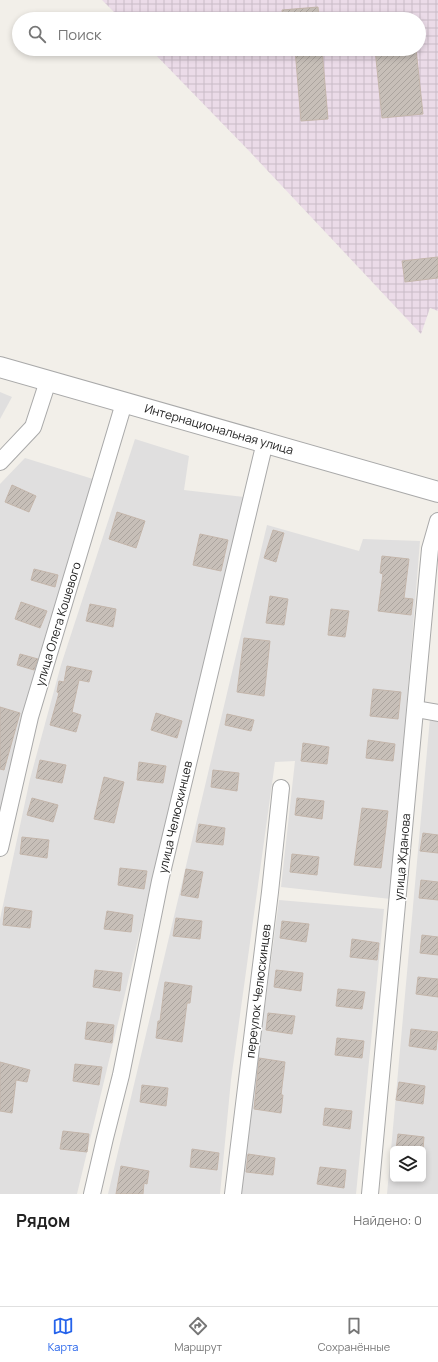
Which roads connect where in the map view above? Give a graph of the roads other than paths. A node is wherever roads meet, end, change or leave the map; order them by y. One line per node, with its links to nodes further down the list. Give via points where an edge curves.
1 (0, 367): 2 (street, Интернациональная улица)
2 (48, 381): 3 (street, Интернациональная улица); 5 (street, via 33,427)
3 (124, 403): 4 (street, Интернациональная улица); 11 (street, улица Олега Кошевого, via 30,717)
4 (265, 442): 6 (street, Интернациональная улица); 12 (street, улица Челюскинцев, via 160,881 121,1075)
5 (0, 462)
6 (438, 492)
7 (438, 521): 8 (street, улица Жданова, via 430,549)
8 (416, 709): 9 (street); 14 (street, улица Жданова)
9 (438, 713)
10 (281, 788): 13 (street, переулок Челюскинцев)
11 (0, 848)
12 (92, 1194)
13 (233, 1194)
14 (370, 1194)

